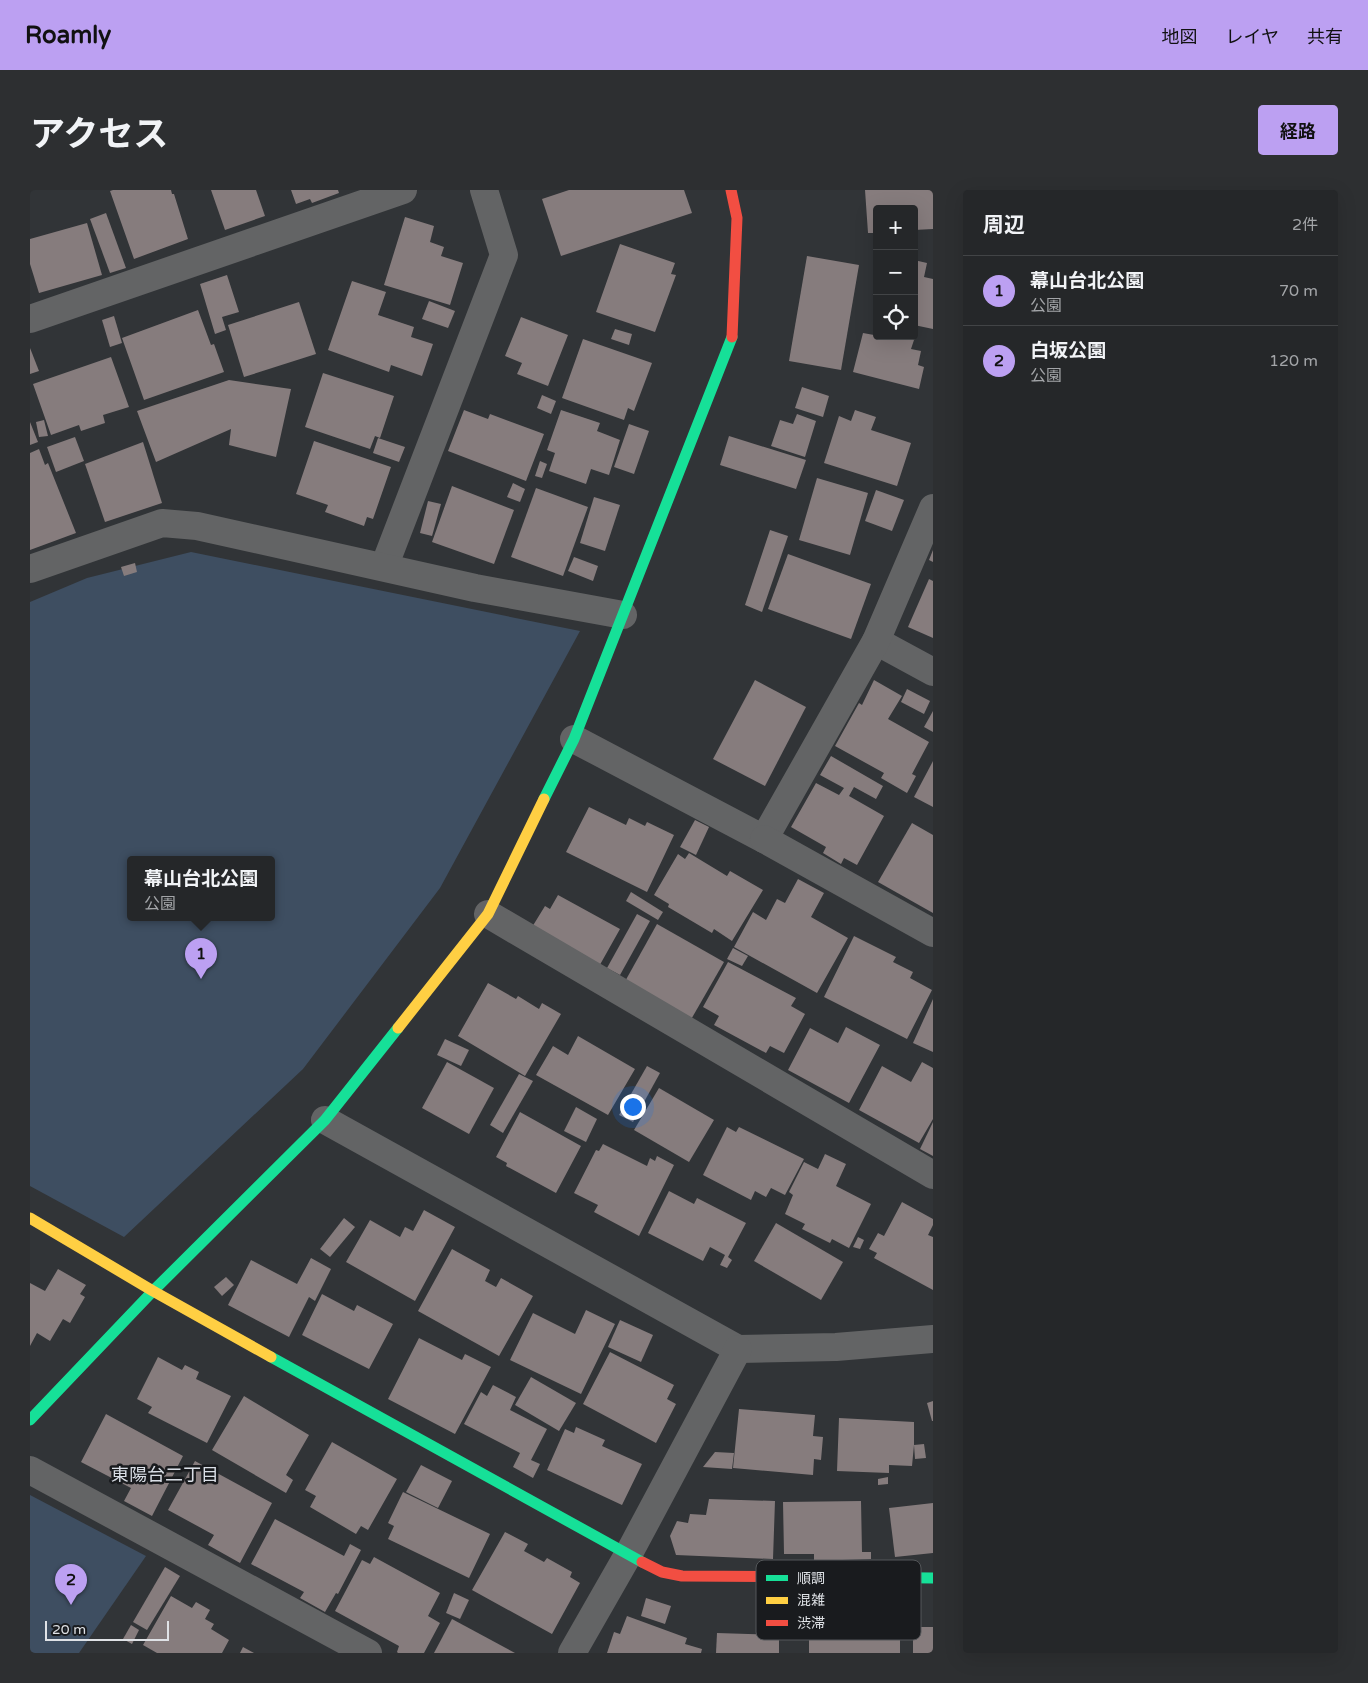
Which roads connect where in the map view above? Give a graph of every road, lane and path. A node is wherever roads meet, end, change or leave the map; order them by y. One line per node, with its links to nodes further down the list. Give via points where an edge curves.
1 (403, 190): 4 (street)
2 (484, 190): 6 (street, via 504,255)
3 (731, 190): 8 (street, via 737,218 732,336)
4 (30, 319)
5 (933, 508): 9 (street)
6 (384, 567): 7 (street, via 197,526 162,523); 8 (street, via 475,588)
7 (30, 569)
8 (623, 615): 11 (street)
9 (876, 641): 10 (street); 12 (street)
10 (933, 672)
11 (574, 738): 12 (street); 13 (street)
12 (764, 839): 14 (street)
13 (488, 914): 15 (street); 16 (street)
14 (933, 933)
15 (325, 1120): 18 (street); 20 (street)
16 (933, 1175)
17 (30, 1218): 18 (street)
18 (153, 1290): 21 (street); 23 (street)
19 (933, 1339): 20 (street, via 836,1347)
20 (738, 1349): 23 (street)
21 (30, 1420)
22 (30, 1470): 25 (street)
23 (628, 1555): 24 (street, via 662,1572 682,1576); 26 (street)
24 (756, 1577)
25 (368, 1653)
26 (572, 1653)

